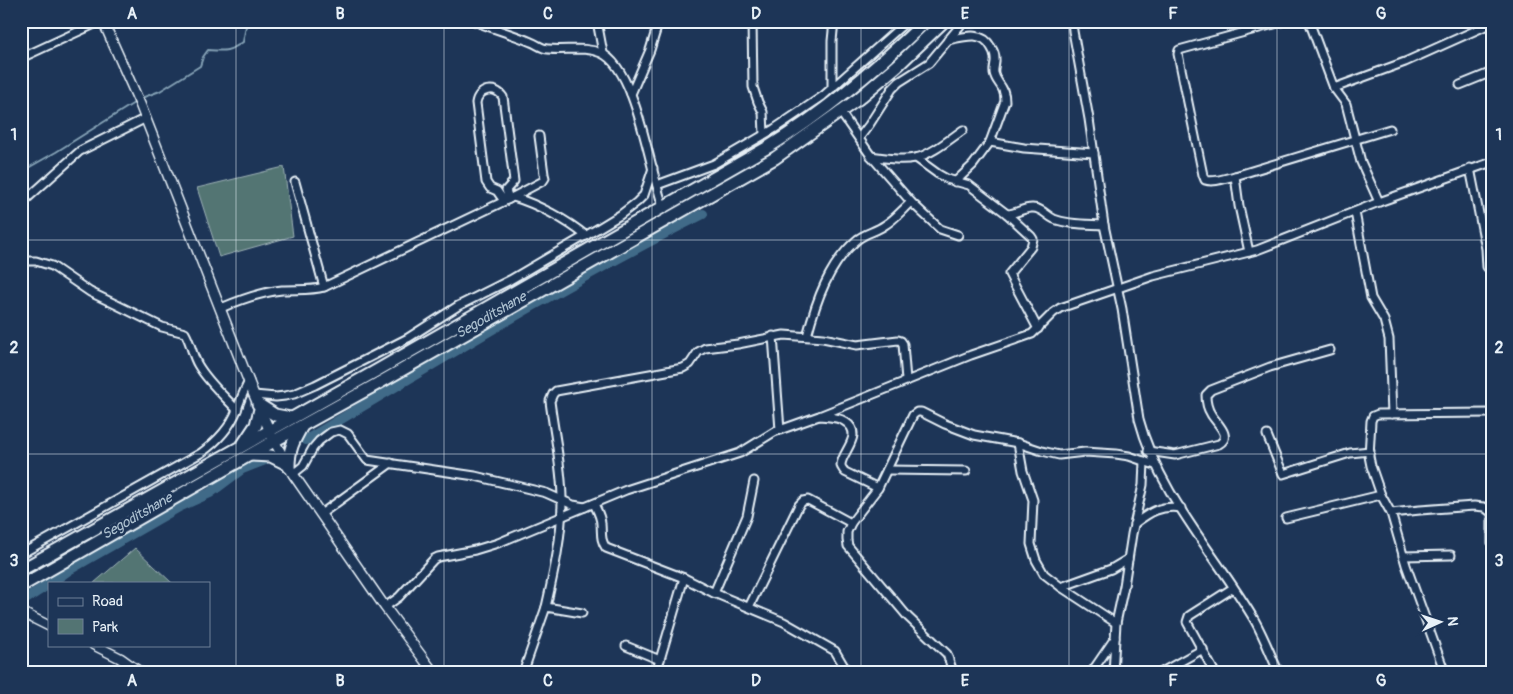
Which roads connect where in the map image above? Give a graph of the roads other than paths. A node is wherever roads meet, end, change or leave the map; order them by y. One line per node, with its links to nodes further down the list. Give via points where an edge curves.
1 (102, 21): 17 (street); 25 (street)
2 (474, 21): 16 (street, via 546,49 574,48)
3 (597, 21): 16 (street)
4 (659, 21): 22 (street)
5 (752, 21): 28 (street, via 753,87 763,112)
6 (834, 21): 20 (street)
7 (907, 21): 20 (street)
8 (926, 21): 23 (main road, via 870,73)
9 (944, 21): 24 (main road)
10 (964, 21): 15 (street)
11 (1072, 21): 33 (street)
12 (1285, 21): 39 (street, via 1179,50 1203,175 1210,181)
13 (1309, 21): 21 (street)
14 (1492, 23): 21 (street, via 1405,62)
15 (948, 40): 30 (street, via 929,63 892,89); 32 (street, via 976,36 989,43 994,53 994,75 1004,89 1005,101)
16 (602, 53): 22 (street, via 619,71)
17 (21, 58)
18 (1492, 72): 19 (street)
19 (1460, 85)
20 (832, 88): 28 (street)
21 (1334, 88): 31 (street, via 1346,104)
22 (631, 94): 37 (street)
23 (832, 102): 24 (street); 42 (main road, via 789,134)
24 (841, 113): 30 (street); 44 (main road, via 776,158)
25 (146, 118): 48 (street, via 80,151); 61 (street)
26 (1390, 129): 31 (street)
27 (964, 130): 35 (street)
28 (764, 134): 43 (street, via 714,164)
29 (539, 136): 45 (street, via 543,181)
30 (859, 138): 34 (street)
31 (1355, 140): 39 (street); 47 (street)
32 (990, 142): 33 (street); 41 (street)
33 (1094, 153): 53 (street)
34 (871, 156): 35 (street); 46 (street)
35 (916, 158): 41 (street)
36 (1492, 162): 38 (street)
37 (653, 168): 43 (street); 55 (street, via 642,198)
38 (1470, 168): 47 (street); 58 (street, via 1487,267)
39 (1235, 176): 56 (street)
40 (296, 182): 59 (street)
41 (955, 182): 51 (street, via 969,185)
42 (704, 184): 44 (main road); 49 (main road)
43 (657, 186): 49 (street)
44 (710, 196): 52 (main road)
45 (509, 199): 45 (street, via 506,190 514,181 503,97 500,92 486,90 478,96 476,103 486,182); 55 (street, via 535,205); 59 (street)
46 (911, 202): 54 (street, via 940,229); 64 (street, via 885,225 857,240 837,264 815,306)
47 (1379, 202): 50 (street)
48 (21, 204)
49 (663, 207): 52 (street); 73 (main road)
50 (1355, 212): 56 (street); 71 (street, via 1371,298 1381,313 1389,339)
51 (1007, 214): 53 (street, via 1038,208 1064,222); 62 (street, via 1033,239 1031,247 1009,274)
52 (669, 219): 74 (main road)
53 (1104, 225): 60 (street)
54 (958, 235)
55 (586, 236): 68 (street, via 458,306 408,338 294,394)
56 (1249, 252): 60 (street, via 1153,276)
57 (21, 263): 69 (street, via 36,261 52,266 90,292 162,327 185,333 204,374)
58 (1492, 271)
59 (324, 286): 61 (street, via 272,292)
60 (1118, 289): 62 (street, via 1060,308); 80 (street, via 1138,419)
61 (221, 308): 67 (street)
62 (1038, 330): 66 (street)
63 (773, 336): 64 (street); 75 (street); 92 (street, via 701,349 683,368 556,391 550,401)
64 (807, 336): 66 (street, via 858,346 901,341)
65 (1330, 350): 80 (street, via 1270,367 1206,395 1210,414 1224,433 1225,438 1219,444 1175,455)
66 (906, 380): 72 (street)
67 (249, 381): 68 (street); 69 (street)
68 (258, 403): 73 (main road, via 275,415); 77 (street); 79 (main road, via 256,425)
69 (237, 410): 104 (street, via 219,438 201,453)
70 (1492, 413): 71 (street)
71 (1392, 414): 81 (street, via 1373,416)
72 (819, 416): 75 (street); 90 (street, via 843,420 848,424 852,431 851,446 841,467)
73 (291, 418): 77 (main road)
74 (303, 425): 77 (main road); 86 (main road, via 289,452)
75 (780, 430): 93 (street, via 740,453 641,484)
76 (1267, 435): 81 (street, via 1282,474 1350,453)
77 (272, 436): 79 (main road); 82 (main road); 86 (street)
78 (1018, 443): 83 (street, via 1059,454 1116,454); 87 (street, via 974,435 917,412); 111 (street, via 1033,500 1033,552 1044,574)
79 (243, 445): 108 (main road)
80 (1148, 451): 85 (street)
81 (1370, 451): 91 (street, via 1369,461)
82 (250, 455): 86 (main road, via 271,456); 110 (main road)
83 (1144, 461): 85 (street); 102 (street, via 1145,474)
84 (391, 463): 86 (street, via 367,460 348,434 336,430 312,448 303,466); 92 (street, via 475,476); 97 (street)
85 (1155, 465): 95 (street)
86 (289, 468): 97 (street)
87 (887, 470): 88 (street); 90 (street)
88 (966, 471)
89 (754, 481): 113 (street, via 747,516)
90 (878, 488): 101 (street)
91 (1381, 495): 96 (street); 100 (street)
92 (562, 499): 94 (street); 99 (street)
93 (594, 504): 94 (street); 109 (street, via 606,548)
94 (586, 507): 99 (street)
95 (1181, 508): 102 (street, via 1155,510); 112 (street)
96 (1391, 513): 98 (street, via 1480,506); 106 (street)
97 (320, 514): 114 (street)
98 (1492, 515): 103 (street)
99 (562, 517): 114 (street, via 498,543 434,559); 115 (street)
100 (1286, 518)
101 (852, 522): 116 (street, via 803,500); 131 (street, via 847,532 848,546 908,617 947,654 952,669)
102 (1134, 524): 107 (street)
103 (1492, 542)
104 (21, 554)
105 (1450, 555): 106 (street)
106 (1402, 556): 137 (street)
107 (1128, 559): 111 (street, via 1111,569); 119 (street)
108 (21, 570)
109 (684, 578): 113 (street); 125 (street)
110 (22, 587)
111 (1061, 587): 119 (street)
112 (1233, 588): 124 (street, via 1187,618); 136 (street, via 1255,622)
113 (714, 592): 116 (street)
114 (385, 607): 127 (street)
115 (546, 607): 118 (street); 128 (street)
116 (748, 607): 130 (street, via 784,622 835,651)
117 (21, 612): 120 (street)
118 (582, 613)
119 (1116, 623): 121 (street)
120 (48, 626)
121 (1115, 636): 132 (street); 133 (street)
122 (96, 646): 126 (street)
123 (626, 646): 125 (street)
124 (1203, 649): 134 (street); 135 (street)
125 (660, 660): 129 (street)
126 (141, 673)
127 (434, 673)
128 (523, 673)
129 (656, 673)
130 (848, 673)
131 (958, 673)
132 (1091, 673)
133 (1113, 673)
134 (1160, 673)
135 (1215, 673)
136 (1279, 673)
137 (1445, 673)

